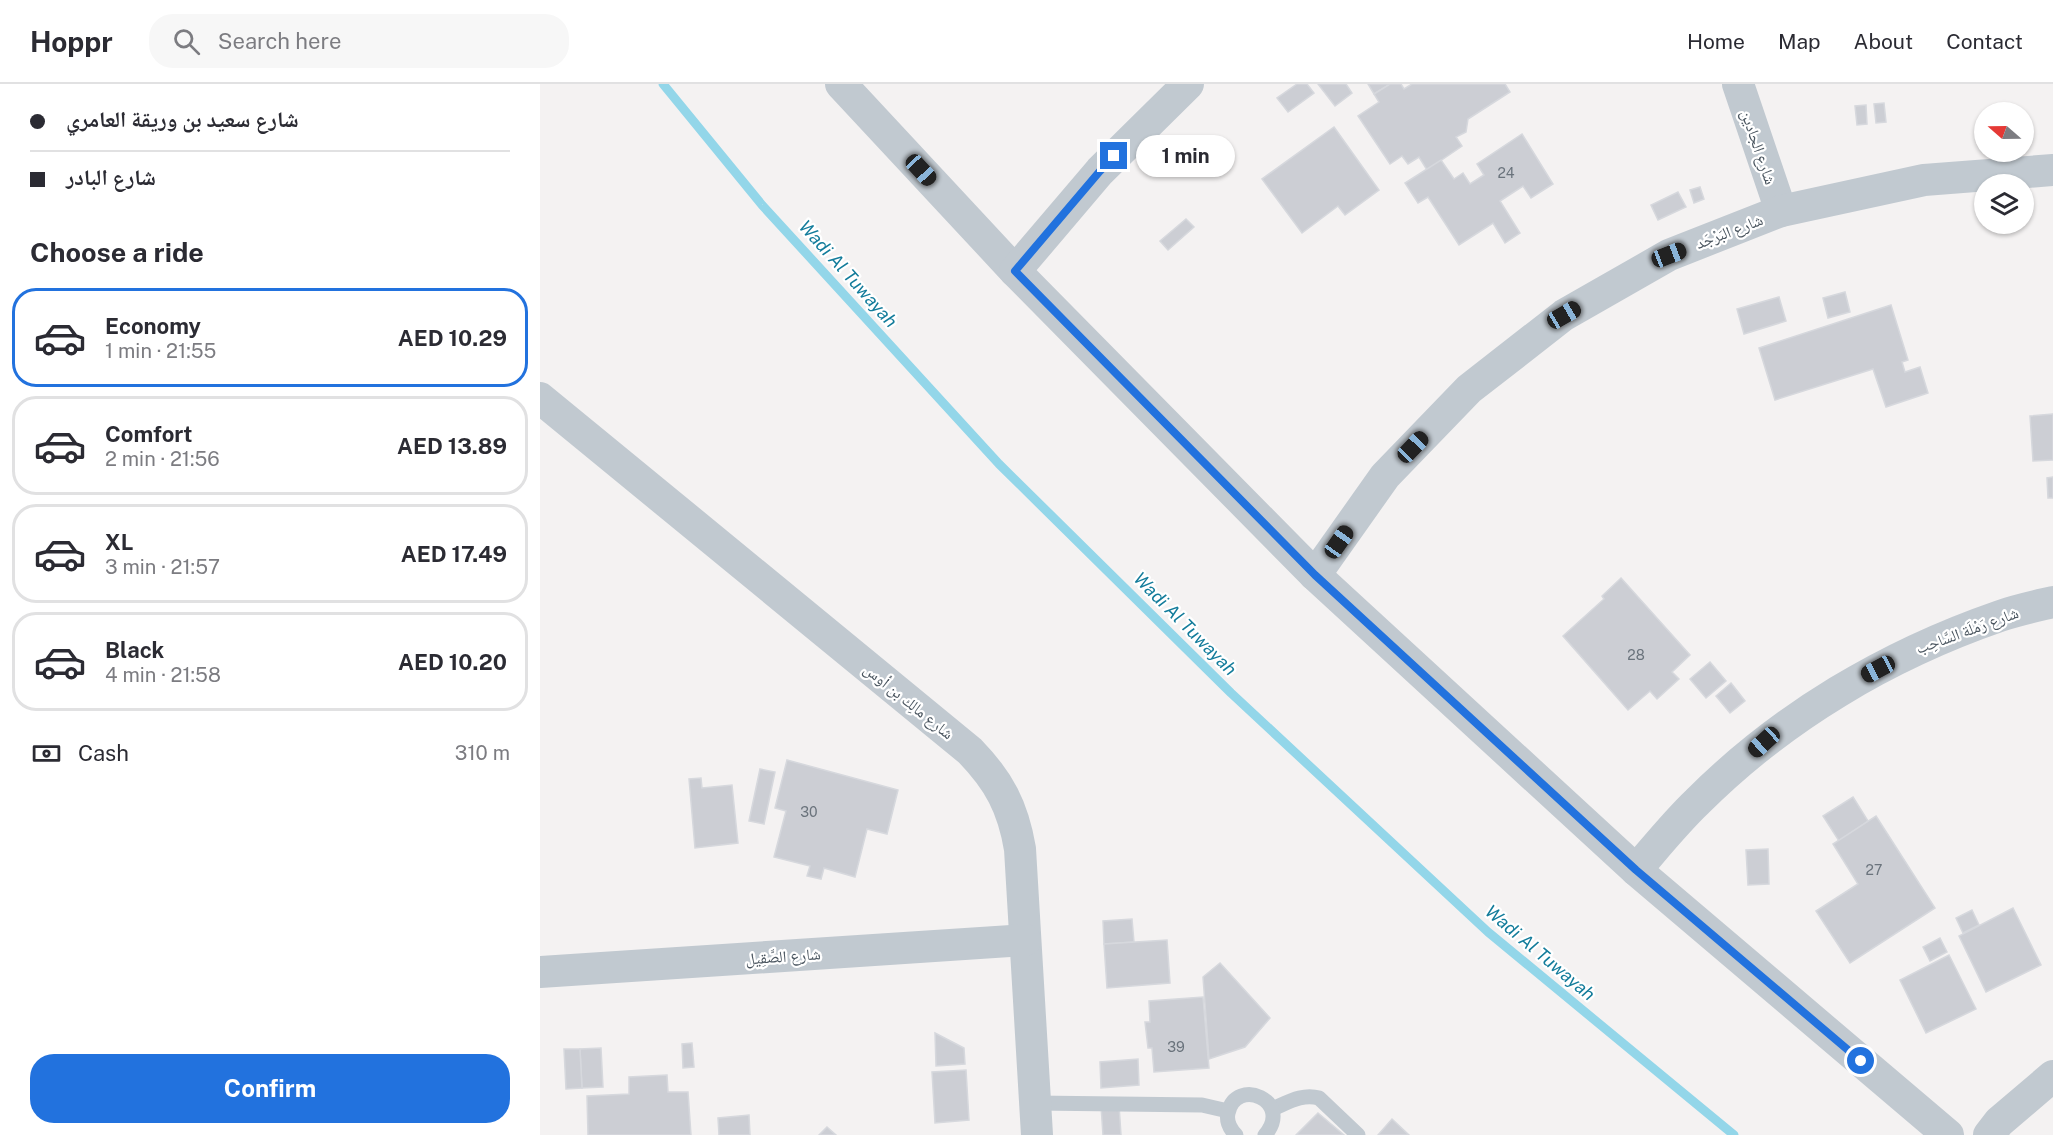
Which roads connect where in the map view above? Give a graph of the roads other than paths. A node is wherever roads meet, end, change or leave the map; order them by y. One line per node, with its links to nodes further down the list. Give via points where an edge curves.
1 (841, 84): 6 (street)
2 (1188, 84): 6 (street, via 1100,171)
3 (1738, 84): 5 (street, شارع الجادين)
4 (2053, 170): 5 (street, شارع البَرْجَد, via 1924,180)
5 (1781, 211): 8 (street, شارع البَرْجَد, via 1669,255 1564,315 1469,389 1386,477)
6 (1015, 271): 8 (street)
7 (540, 398): 11 (street, شارع مالِك بن أوس, via 986,768 999,785 1016,826)
8 (1315, 575): 10 (street)
9 (2053, 602): 10 (street, شارع رَمْلَة السَّاحِب, via 2002,615 1918,648 1838,690 1764,742 1696,802)
10 (1636, 870): 21 (street)
11 (1025, 940): 12 (street, شارع الصَّقِيل); 14 (street, شارع مالِك بن أوس)
12 (540, 972)
13 (2053, 1076): 22 (street)
14 (1035, 1103): 16 (lane, via 1202,1105); 17 (street, شارع مالِك بن أوس)
15 (1272, 1110): 16 (lane, via 1267,1101 1250,1094 1233,1102); 19 (lane, via 1271,1127); 20 (lane, via 1301,1097 1319,1098)
16 (1228, 1111): 18 (lane, via 1229,1127)
17 (1037, 1135)
18 (1236, 1135)
19 (1265, 1135)
20 (1358, 1135)
21 (1948, 1135)
22 (1989, 1135)

